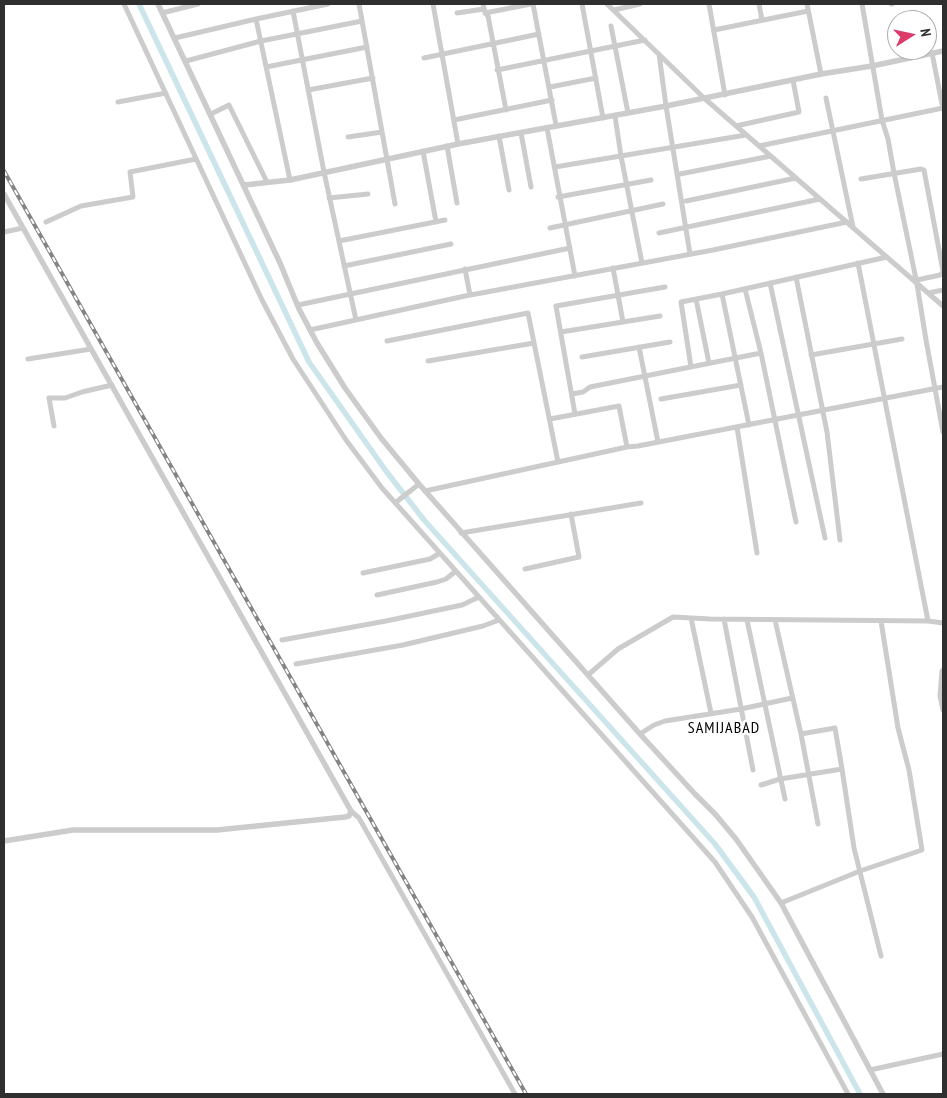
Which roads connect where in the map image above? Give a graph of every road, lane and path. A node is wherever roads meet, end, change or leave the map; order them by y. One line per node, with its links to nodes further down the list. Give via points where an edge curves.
1 (124, 4): 53 (street)
2 (158, 4): 20 (street)
3 (198, 4): 20 (street)
4 (328, 4): 15 (street)
5 (359, 4): 24 (street)
6 (433, 4): 36 (street)
7 (532, 4): 16 (street); 28 (street)
8 (582, 4): 35 (street)
9 (608, 4): 17 (street)
10 (635, 4): 17 (street)
11 (709, 4): 26 (street)
12 (759, 4): 23 (street)
13 (807, 4): 18 (street)
14 (862, 4): 44 (street)
15 (308, 6): 19 (street)
16 (484, 8): 21 (street); 32 (street)
17 (614, 10): 30 (street)
18 (808, 10): 23 (street); 47 (street)
19 (293, 11): 22 (street); 27 (street)
20 (162, 13): 29 (street)
21 (457, 13)
22 (256, 19): 29 (street); 31 (street)
23 (762, 20): 26 (street)
24 (362, 21): 27 (street); 34 (street)
25 (611, 26): 33 (street)
26 (714, 30): 54 (street)
27 (298, 34): 31 (street); 39 (street)
28 (539, 34): 32 (street); 40 (street)
29 (175, 38): 43 (street)
30 (645, 40): 33 (street); 37 (street)
31 (261, 41): 43 (street); 45 (street)
32 (492, 43): 36 (street); 46 (street)
33 (615, 46): 35 (street); 62 (street)
34 (367, 47): 39 (street); 48 (street)
35 (591, 51): 40 (street); 49 (street)
36 (442, 54): 38 (street); 66 (street)
37 (659, 54): 55 (street); 59 (street)
38 (424, 58)
39 (302, 60): 45 (street); 52 (street)
40 (544, 60): 46 (street); 51 (street)
41 (900, 60): 44 (street)
42 (933, 60): 60 (street)
43 (186, 61): 63 (street)
44 (872, 66): 47 (street); 67 (street)
45 (266, 67): 92 (street)
46 (498, 70): 61 (street)
47 (821, 74): 50 (street)
48 (372, 78): 52 (street); 72 (street)
49 (596, 78): 51 (street); 65 (street)
50 (793, 80): 54 (street); 69 (street, via 799,112)
51 (550, 88): 57 (street)
52 (308, 90): 87 (street)
53 (166, 93): 58 (street); 85 (street)
54 (725, 94): 55 (street)
55 (704, 98): 59 (street); 69 (street)
56 (826, 98): 71 (street)
57 (552, 100): 61 (street); 68 (street)
58 (118, 102)
59 (666, 106): 62 (street); 80 (street)
60 (943, 108): 67 (street)
61 (506, 110): 66 (street)
62 (628, 113): 64 (street)
63 (211, 114): 94 (street, via 229,106); 96 (street)
64 (615, 116): 65 (street); 82 (street)
65 (603, 118): 68 (street)
66 (454, 120): 77 (street)
67 (882, 120): 71 (street); 88 (street)
68 (556, 125): 70 (street)
69 (736, 126): 74 (street)
70 (548, 128): 73 (street); 86 (street)
71 (833, 131): 79 (street); 117 (street)
72 (382, 132): 76 (street); 84 (street)
73 (521, 132): 75 (street); 97 (street)
74 (746, 135): 79 (street); 80 (street)
75 (499, 136): 77 (street); 98 (street)
76 (348, 137)
77 (458, 144): 78 (street)
78 (447, 146): 81 (street); 105 (street)
79 (759, 146): 83 (street)
80 (672, 147): 82 (street); 116 (street)
81 (423, 151): 84 (street); 111 (street)
82 (621, 156): 86 (street); 95 (street)
83 (771, 156): 89 (street); 90 (street)
84 (387, 158): 87 (street); 106 (street)
85 (196, 159): 110 (street, via 130,172 133,197 80,206); 188 (street, via 293,359 346,440 382,488)
86 (555, 167): 101 (street)
87 (324, 172): 92 (street); 102 (street)
88 (894, 173): 91 (street); 130 (street, via 924,170); 133 (street)
89 (680, 174)
90 (796, 178): 103 (street); 104 (street)
91 (861, 179)
92 (290, 180): 94 (street)
93 (651, 180): 95 (street)
94 (267, 182): 96 (street)
95 (627, 184): 101 (street); 108 (street)
96 (244, 185): 144 (street)
97 (531, 187)
98 (509, 190)
99 (4, 194): 114 (street)
100 (368, 194): 102 (street)
101 (559, 197): 113 (street)
102 (329, 198): 120 (street)
103 (820, 199): 112 (street); 116 (street)
104 (686, 201)
105 (458, 203)
106 (395, 204)
107 (663, 204): 108 (street)
108 (632, 211): 113 (street); 125 (street)
109 (445, 220): 111 (street)
110 (46, 222)
111 (436, 222): 120 (street)
112 (847, 222): 117 (street); 123 (street)
113 (566, 225): 115 (street); 122 (street)
114 (23, 228): 118 (street); 157 (street)
115 (550, 228)
116 (686, 228): 119 (street); 123 (street)
117 (854, 228): 124 (street)
118 (4, 232)
119 (659, 233)
120 (338, 240): 127 (street)
121 (451, 244): 127 (street)
122 (570, 248): 129 (street); 131 (street)
123 (690, 254): 125 (street)
124 (886, 257): 126 (street); 133 (street)
125 (642, 263): 128 (street)
126 (858, 263): 132 (street); 155 (street)
127 (344, 266): 138 (street)
128 (613, 268): 131 (street); 142 (street)
129 (465, 269): 138 (street); 141 (street)
130 (943, 272): 133 (street)
131 (575, 276): 141 (street)
132 (796, 277): 134 (street); 159 (street)
133 (917, 282): 139 (street); 170 (street)
134 (770, 283): 136 (street); 176 (street)
135 (665, 287): 142 (street)
136 (745, 288): 140 (street); 158 (street)
137 (943, 290): 139 (street)
138 (350, 293): 144 (street); 147 (street)
139 (928, 293): 145 (street)
140 (722, 294): 143 (street); 161 (street)
141 (470, 295): 147 (street)
142 (618, 296): 148 (street); 150 (street, via 556,306)
143 (696, 299): 164 (street); 165 (street, via 681,302)
144 (298, 305): 149 (street)
145 (943, 306)
146 (660, 316): 148 (street)
147 (356, 320): 149 (street)
148 (623, 322): 150 (street)
149 (310, 330): 186 (street, via 345,388)
150 (561, 332): 171 (street)
151 (902, 339): 155 (street)
152 (387, 341): 154 (street, via 528,314)
153 (670, 342): 156 (street)
154 (534, 343): 163 (street); 177 (street)
155 (874, 344): 159 (street); 172 (street)
156 (639, 347): 160 (street); 166 (street)
157 (91, 349): 162 (street); 167 (street)
158 (761, 353): 161 (street); 178 (street)
159 (811, 355): 174 (street)
160 (582, 357)
161 (735, 358): 164 (street); 168 (street)
162 (28, 360)
163 (428, 361)
164 (709, 363): 165 (street)
165 (690, 366): 166 (street)
166 (644, 376): 171 (street); 183 (street)
167 (112, 385): 180 (street, via 65,398 49,398); 227 (street)
168 (741, 385): 173 (street); 179 (street)
169 (943, 387): 170 (street)
170 (935, 389): 172 (street); 182 (street)
171 (572, 394): 175 (street)
172 (884, 398): 174 (street); 208 (street)
173 (661, 399)
174 (822, 410): 176 (street); 194 (street)
175 (575, 414): 177 (street); 184 (street, via 619,406)
176 (799, 415): 178 (street); 193 (street)
177 (550, 419): 185 (street)
178 (775, 420): 179 (street); 191 (street)
179 (749, 425): 181 (street)
180 (54, 426)
181 (737, 427): 183 (street); 196 (street)
182 (943, 432)
183 (658, 442): 184 (street)
184 (627, 446): 185 (street)
185 (558, 462): 187 (street)
186 (419, 484): 187 (street); 188 (street)
187 (425, 491): 192 (street)
188 (397, 502): 195 (street)
189 (641, 503): 190 (street)
190 (572, 514): 192 (street); 197 (street, via 579,557)
191 (796, 522)
192 (462, 533): 213 (street)
193 (825, 538)
194 (840, 540)
195 (440, 553): 198 (street); 199 (street, via 430,559)
196 (758, 553)
197 (525, 569)
198 (456, 571): 200 (street, via 438,582); 201 (street)
199 (364, 573)
200 (377, 595)
201 (479, 598): 204 (street); 210 (street, via 462,605)
202 (691, 618): 203 (street); 213 (street, via 674,617 618,649); 218 (street)
203 (724, 619): 205 (street); 216 (street)
204 (499, 620): 211 (street, via 403,645); 236 (street, via 715,862 752,917)
205 (747, 620): 206 (street); 215 (street)
206 (774, 620): 207 (street); 214 (street)
207 (881, 621): 208 (street); 230 (street, via 922,850)
208 (928, 622): 209 (street)
209 (943, 623)
210 (282, 640)
211 (296, 664)
212 (943, 670): 217 (street, via 940,696)
213 (588, 675): 219 (street)
214 (792, 698): 215 (street); 220 (street)
215 (764, 704): 216 (street); 224 (street)
216 (742, 709): 218 (street); 222 (street)
217 (943, 710)
218 (712, 713): 219 (street, via 660,723)
219 (640, 734): 231 (street, via 716,815)
220 (801, 734): 221 (street, via 835,728); 223 (street)
221 (842, 769): 223 (street); 230 (street)
222 (753, 770)
223 (808, 775): 224 (street); 228 (street)
224 (780, 779): 225 (street); 226 (street)
225 (761, 785)
226 (785, 800)
227 (351, 812): 229 (street, via 345,817 217,830 73,830); 235 (street, via 359,818)
228 (818, 824)
229 (4, 841)
230 (860, 871): 231 (street); 232 (street)
231 (782, 903): 234 (street)
232 (881, 956)
233 (943, 1054): 234 (street)
234 (870, 1070): 237 (street)
235 (515, 1094)
236 (848, 1094)
237 (883, 1094)

